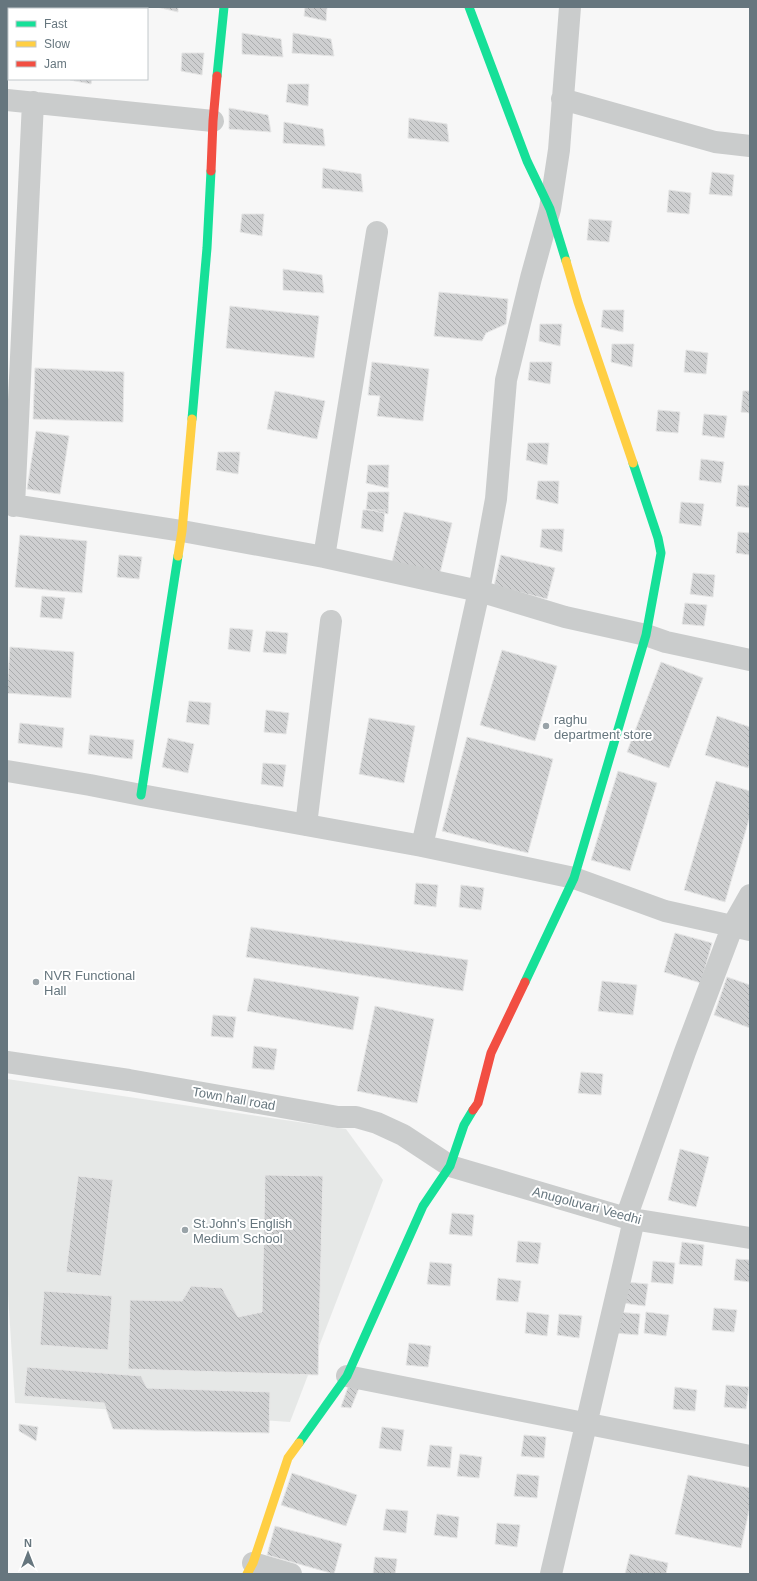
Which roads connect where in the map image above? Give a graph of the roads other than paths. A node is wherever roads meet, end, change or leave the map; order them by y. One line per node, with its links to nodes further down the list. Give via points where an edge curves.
1 (224, 7): 7 (street)
2 (469, 7): 9 (street, via 527,161)
3 (570, 7): 4 (street)
4 (562, 99): 8 (street, via 715,142); 9 (street, via 559,150)
5 (7, 100): 6 (street)
6 (33, 102): 7 (street); 11 (street)
7 (213, 120): 12 (street, via 207,248)
8 (750, 146)
9 (550, 209): 14 (street, via 506,380 496,499); 16 (street, via 578,302 658,538 661,553)
10 (377, 232): 13 (street)
11 (11, 505): 12 (street)
12 (182, 531): 13 (street); 19 (street)
13 (324, 557): 14 (street)
14 (479, 591): 16 (street, via 565,617); 21 (street)
15 (331, 621): 20 (street)
16 (646, 635): 17 (street, via 666,642); 22 (street)
17 (750, 660)
18 (7, 771): 19 (street)
19 (141, 795): 20 (street)
20 (306, 825): 21 (street)
21 (422, 846): 22 (street)
22 (574, 878): 24 (street, via 665,911); 26 (street, via 491,1053 478,1103 464,1125)
23 (750, 895): 24 (street)
24 (742, 928): 27 (street, via 685,1052)
25 (7, 1062): 26 (street, Town hall road, via 129,1080 338,1117 356,1117 403,1135)
26 (450, 1166): 27 (street, Anugoluvari Veedhi); 29 (street, via 423,1206)
27 (630, 1219): 28 (street, Anugoluvari Veedhi); 30 (street)
28 (750, 1238)
29 (347, 1376): 30 (street); 32 (street, via 288,1458)
30 (586, 1424): 31 (street); 34 (street)
31 (750, 1456)
32 (250, 1568): 33 (street)
33 (291, 1574)
34 (551, 1574)

